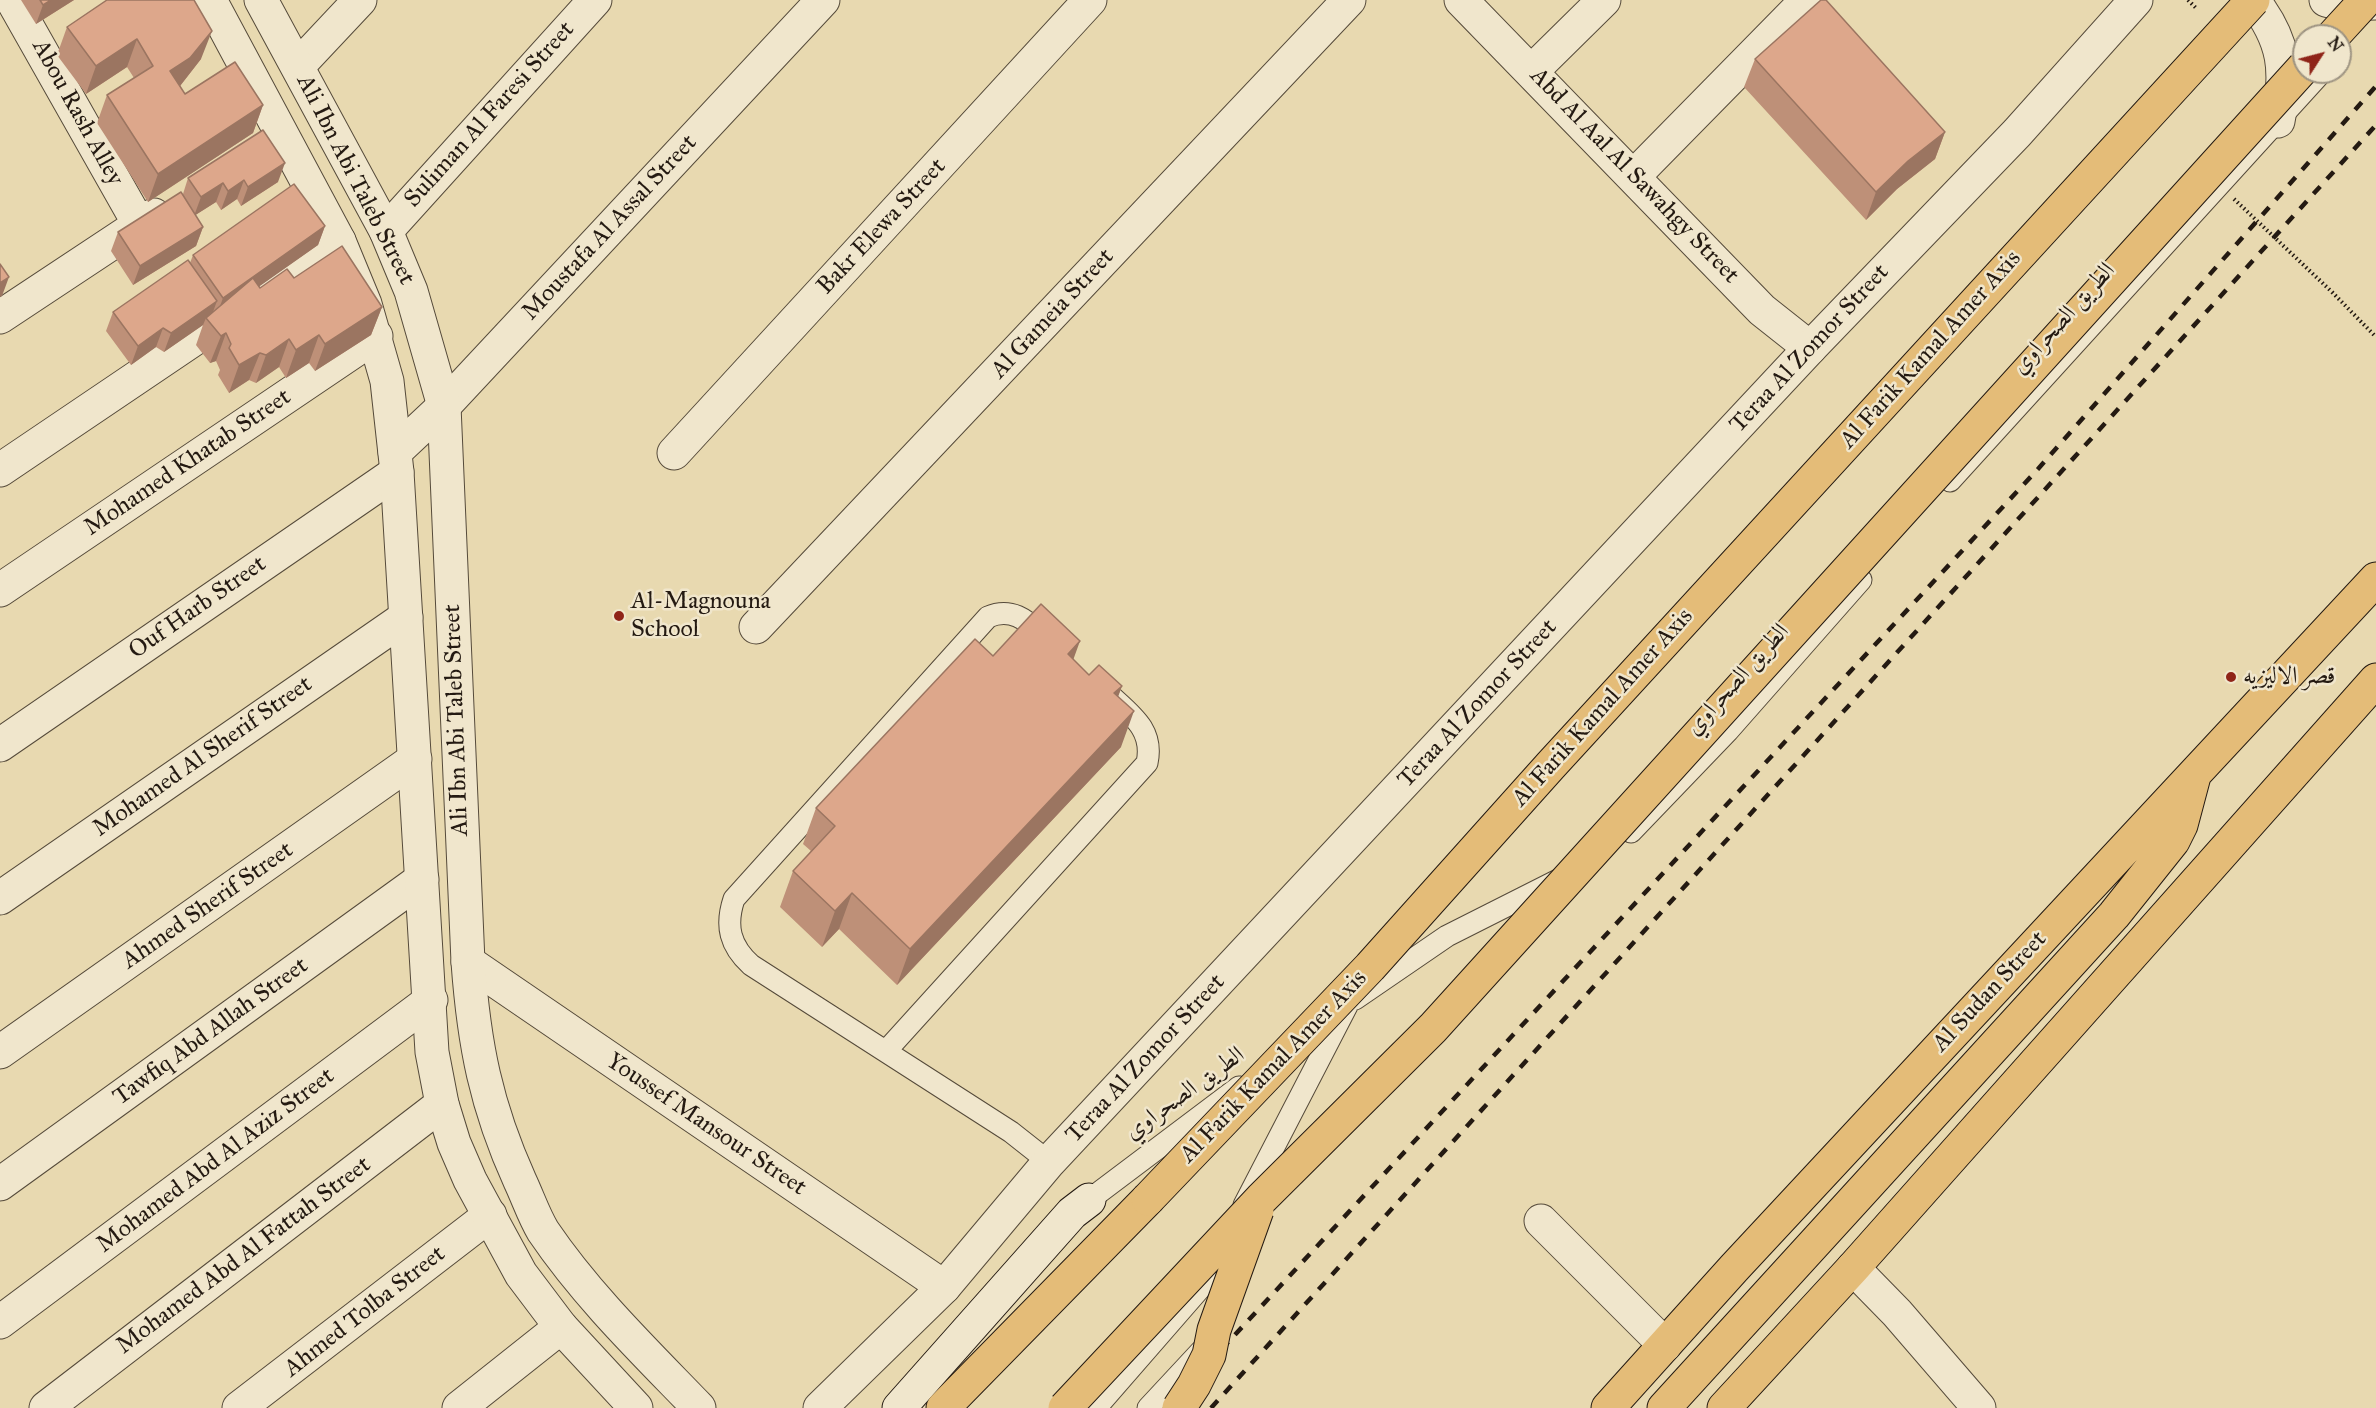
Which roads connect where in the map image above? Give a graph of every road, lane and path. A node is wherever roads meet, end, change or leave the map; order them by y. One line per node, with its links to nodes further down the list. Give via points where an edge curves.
1 (210, 0): 25 (street, Ali Ibn Abi Taleb Street)
2 (261, 0): 20 (street, Ali Ibn Abi Taleb Street)
3 (360, 0): 20 (street)
4 (595, 0): 31 (street, Suliman Al Faresi Street)
5 (823, 0): 38 (street, Moustafa Al Assal Street)
6 (1090, 0): 39 (street, Bakr Elewa Street)
7 (1349, 0): 45 (street, Al Gameia Street)
8 (1461, 0): 21 (street, Abd Al Aal Al Sawahgy Street)
9 (1604, 0): 21 (street)
10 (1807, 0): 27 (street)
11 (2136, 0): 37 (street, Teraa Al Zomor Street, via 2017,133)
12 (2253, 0): 24 (street, via 2276,35 2282,56 2285,78); 79 (main road, Al Farik Kamal Amer Axis, bridge, via 1370,967)
13 (2326, 0): 16 (street, via 2341,4)
14 (2366, 0): 18 (main road, bridge)
15 (14, 3): 30 (street, Abou Rash Alley)
16 (2376, 3)
17 (2376, 11): 19 (lane)
18 (2344, 24)
19 (2352, 38)
20 (298, 66): 31 (street, Ali Ibn Abi Taleb Street)
21 (1532, 71): 27 (street, Abd Al Aal Al Sawahgy Street)
22 (2292, 80): 62 (main road, bridge, via 1433,1028)
23 (2311, 84): 24 (lane, الطريق الصحراوي)
24 (2278, 121): 56 (lane, الطريق الصحراوي, via 1728,731 1629,834 1596,860 1447,936)
25 (280, 130): 26 (street); 32 (street, Ali Ibn Abi Taleb Street)
26 (250, 150)
27 (1633, 177): 37 (street, Abd Al Aal Al Sawahgy Street, via 1762,310)
28 (2231, 196): 36 (path, bridge)
29 (182, 197): 30 (street)
30 (139, 224): 34 (street)
31 (386, 231): 38 (street, Ali Ibn Abi Taleb Street, via 411,291)
32 (339, 241): 35 (street, Ali Ibn Abi Taleb Street); 41 (street)
33 (0, 275): 34 (street)
34 (10, 310)
35 (376, 336): 40 (street, Ali Ibn Abi Taleb Street, via 387,381); 43 (street, Mohamed Khatab Street)
36 (2376, 337)
37 (1810, 348): 60 (street, Teraa Al Zomor Street)
38 (444, 406): 40 (street, Moustafa Al Assal Street); 54 (street, Ali Ibn Abi Taleb Street)
39 (674, 453)
40 (396, 462): 44 (street, Ali Ibn Abi Taleb Street); 49 (street, Ouf Harb Street)
41 (0, 470)
42 (2376, 579): 51 (main road, Al Sudan Street)
43 (0, 590)
44 (406, 617): 50 (street, Ali Ibn Abi Taleb Street); 53 (street, Mohamed Al Sherif Street)
45 (756, 627)
46 (1061, 651): 57 (lane, via 1017,615 1006,612 988,617 734,899 728,924 742,957)
47 (2376, 680): 67 (main road)
48 (1095, 682): 57 (lane, via 1145,730 1149,742 1147,763)
49 (0, 745)
50 (416, 759): 52 (street, Ali Ibn Abi Taleb Street); 58 (street, Ahmed Sherif Street)
51 (2195, 771): 71 (main road, Al Sudan Street); 85 (main road, via 2173,841 2114,915)
52 (422, 879): 55 (street, Ali Ibn Abi Taleb Street); 61 (street, Tawfiq Abd Allah Street)
53 (0, 898)
54 (468, 962): 68 (street, Youssef Mansour Street); 76 (street, Ali Ibn Abi Taleb Street, via 471,1007 486,1092 503,1143 542,1229 581,1281)
55 (431, 1000): 59 (street, Ali Ibn Abi Taleb Street, via 432,1052); 69 (street, Mohamed Abd Al Aziz Street)
56 (1349, 1002): 63 (lane, الطريق الصحراوي); 66 (lane)
57 (885, 1051): 60 (lane, via 1011,1132)
58 (0, 1052)
59 (442, 1104): 64 (street, Ali Ibn Abi Taleb Street, via 470,1180); 72 (street, Mohamed Abd Al Fattah Street)
60 (1049, 1162): 68 (street, Teraa Al Zomor Street)
61 (0, 1184)
62 (1261, 1199): 80 (main road, bridge); 83 (main road, bridge, via 1214,1330 1209,1355)
63 (1089, 1200): 78 (street, via 1072,1213)
64 (490, 1215): 70 (street, Ali Ibn Abi Taleb Street, via 521,1274); 73 (street, Ahmed Tolba Street)
65 (1541, 1221): 71 (street)
66 (1229, 1234): 81 (lane, via 1203,1285); 82 (lane, via 1206,1346)
67 (1853, 1268): 86 (main road); 87 (street)
68 (944, 1287): 77 (street, Teraa Al Zomor Street)
69 (0, 1322)
70 (561, 1327): 74 (street); 75 (street, Ali Ibn Abi Taleb Street)
71 (1665, 1345): 84 (main road, Al Sudan Street)
72 (46, 1408)
73 (239, 1408)
74 (459, 1408)
75 (636, 1408)
76 (699, 1408)
77 (820, 1408)
78 (899, 1408)
79 (943, 1408)
80 (1065, 1408)
81 (1096, 1408)
82 (1148, 1408)
83 (1179, 1408)
84 (1608, 1408)
85 (1664, 1408)
86 (1724, 1408)
87 (1979, 1408)

